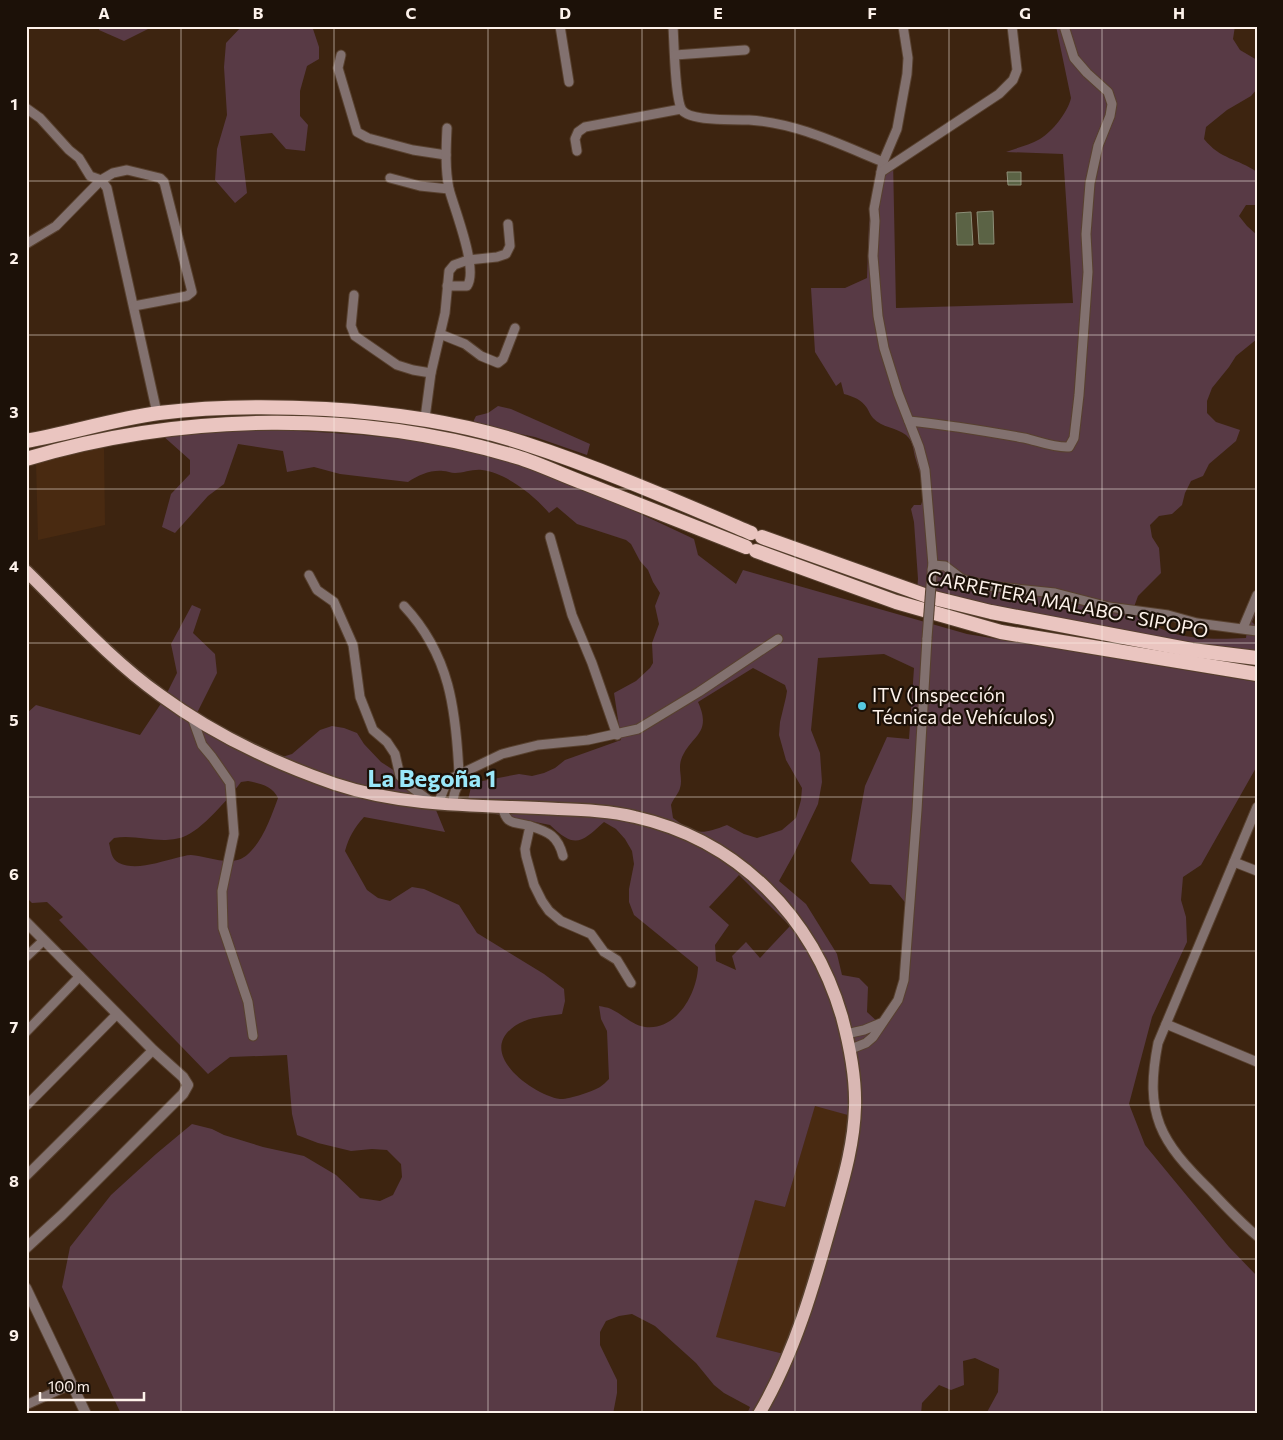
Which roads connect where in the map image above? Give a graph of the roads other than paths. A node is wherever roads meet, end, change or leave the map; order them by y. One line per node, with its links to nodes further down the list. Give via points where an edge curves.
1 (560, 26): 9 (street)
2 (673, 26): 7 (street)
3 (903, 26): 15 (street, via 907,74 897,130)
4 (1012, 26): 16 (street, via 1017,70 1013,80 999,94)
5 (1064, 26): 31 (street, via 1074,58 1108,92 1112,104 1090,182 1086,234 1088,272 1074,438 1069,447 1062,448 962,427)
6 (745, 50): 7 (street)
7 (675, 54): 11 (street)
8 (341, 55): 14 (street, via 338,68 356,132 412,150)
9 (569, 82)
10 (26, 108): 18 (street, via 79,158 90,176)
11 (681, 109): 13 (street, via 585,127 575,139); 15 (street, via 686,114 701,118 782,124)
12 (447, 128): 14 (street)
13 (577, 151)
14 (446, 155): 19 (street)
15 (883, 162): 16 (street)
16 (881, 172): 31 (street, via 874,210 873,256 878,316 890,371)
17 (390, 178): 19 (street)
18 (101, 180): 21 (street, via 56,226); 25 (street, via 107,188); 25 (street, via 121,170 160,178 173,213 192,292 187,296)
19 (449, 189): 22 (street)
20 (508, 224): 22 (street, via 510,246 506,254)
21 (26, 244)
22 (468, 260): 23 (street, via 451,268); 23 (street, via 468,284 463,287)
23 (447, 286): 27 (street)
24 (354, 294): 28 (street, via 350,326 355,336 397,364)
25 (134, 306): 29 (street)
26 (515, 328): 27 (street, via 504,359 498,363)
27 (440, 334): 28 (street)
28 (431, 373): 30 (street)
29 (157, 413): 30 (highway, CARRETERA MALABO - SIPOPO, via 277,406); 32 (highway, CARRETERA MALABO - SIPOPO)
30 (425, 418): 43 (highway, CARRETERA MALABO - SIPOPO, via 522,442 756,535 930,598 1192,650)
31 (909, 421): 35 (street, via 925,470)
32 (26, 442)
33 (26, 459): 44 (highway, CARRETERA MALABO - SIPOPO, via 84,444 210,424 274,422 364,428 442,438 518,458 896,602 1001,632)
34 (550, 537): 46 (street, via 572,615)
35 (932, 569): 40 (street, via 945,566 962,579 988,586 1055,593 1109,607); 63 (street, bridge, via 904,980 898,1000)
36 (26, 571): 45 (main road, via 121,663)
37 (309, 575): 49 (street, via 317,590 334,602 354,646 360,697 373,730 395,754 400,776)
38 (1257, 595): 40 (street)
39 (404, 606): 48 (street, via 425,631 448,680)
40 (1243, 628): 41 (street)
41 (1257, 631)
42 (778, 639): 46 (street, via 638,729)
43 (1257, 658)
44 (1257, 674)
45 (192, 717): 49 (main road, via 272,760 339,786); 67 (street, via 202,746 230,783 234,834 222,891 223,928 248,1002)
46 (618, 735): 47 (street, via 538,745 502,754)
47 (473, 769): 48 (street); 50 (street, via 459,783)
48 (459, 774): 49 (street, via 447,782)
49 (436, 804): 50 (main road)
50 (453, 805): 51 (main road)
51 (502, 806): 53 (street, via 509,821); 66 (main road, via 634,816 710,844 771,891 794,919 835,994)
52 (1257, 808): 55 (street)
53 (530, 826): 54 (street, via 555,839); 61 (street, via 526,856 542,901 561,920 591,934 604,952 617,960)
54 (563, 856)
55 (1234, 862): 56 (street); 64 (street)
56 (1257, 871)
57 (26, 922): 58 (street)
58 (44, 940): 59 (street); 60 (street)
59 (26, 957)
60 (80, 976): 62 (street); 65 (street)
61 (631, 983)
62 (117, 1014): 69 (street); 71 (street)
63 (881, 1023): 66 (street); 68 (street, via 873,1037)
64 (1166, 1024): 70 (street); 73 (street, via 1158,1043 1152,1091 1161,1130 1185,1166)
65 (26, 1032)
66 (846, 1034): 68 (main road)
67 (253, 1036)
68 (851, 1049): 79 (main road, via 855,1109 846,1171 813,1287 790,1350)
69 (153, 1050): 72 (street); 74 (street, via 186,1081 186,1090)
70 (1257, 1062)
71 (26, 1106)
72 (26, 1176)
73 (1257, 1236)
74 (26, 1248)
75 (26, 1288): 76 (street)
76 (72, 1384): 77 (street); 78 (street)
77 (26, 1406)
78 (86, 1414)
79 (758, 1414)

